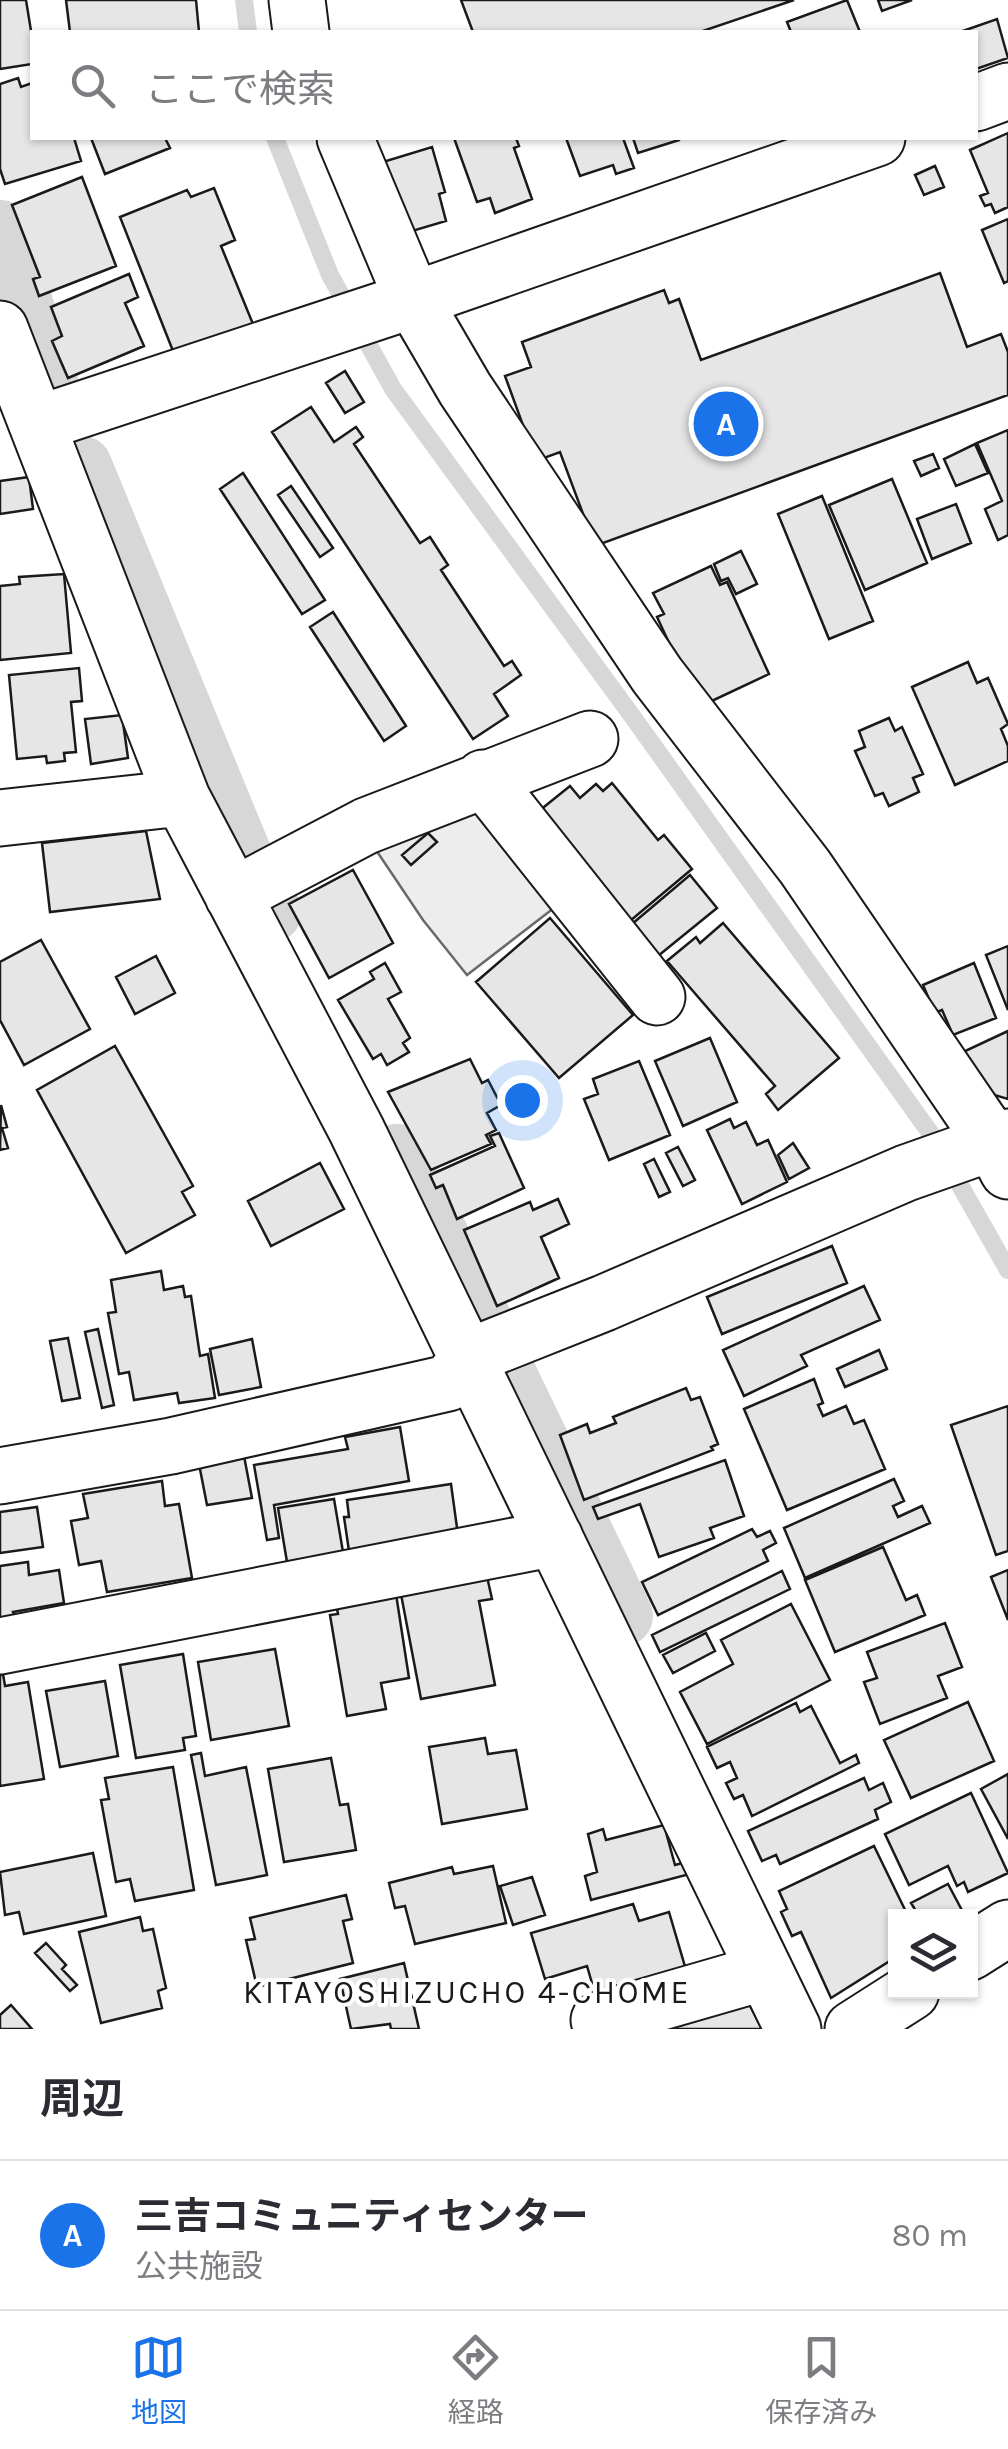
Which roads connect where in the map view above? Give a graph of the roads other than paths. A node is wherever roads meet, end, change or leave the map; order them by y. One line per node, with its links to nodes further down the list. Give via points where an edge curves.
1 (297, 0): 2 (street)
2 (301, 30)
3 (1008, 92): 4 (street)
4 (978, 102)
5 (346, 140): 7 (street)
6 (871, 140): 7 (street)
7 (403, 303): 9 (street); 16 (street, via 657,675 806,867)
8 (0, 330): 9 (street)
9 (36, 424): 12 (street)
10 (590, 739): 11 (street)
11 (483, 778): 14 (street, via 366,826); 15 (street)
12 (182, 798): 13 (street); 14 (street)
13 (0, 818)
14 (254, 885): 17 (street, via 356,1129)
15 (657, 998)
16 (995, 1149): 17 (street, via 906,1173)
17 (468, 1360): 18 (street, via 448,1383 171,1446); 19 (street)
18 (0, 1476)
19 (554, 1538): 20 (street); 23 (street)
20 (0, 1646)
21 (1008, 1928): 22 (street)
22 (978, 1947)
23 (765, 1972): 25 (street); 26 (street)
24 (899, 1999): 27 (street)
25 (599, 2020)
26 (793, 2029)
27 (854, 2029)

